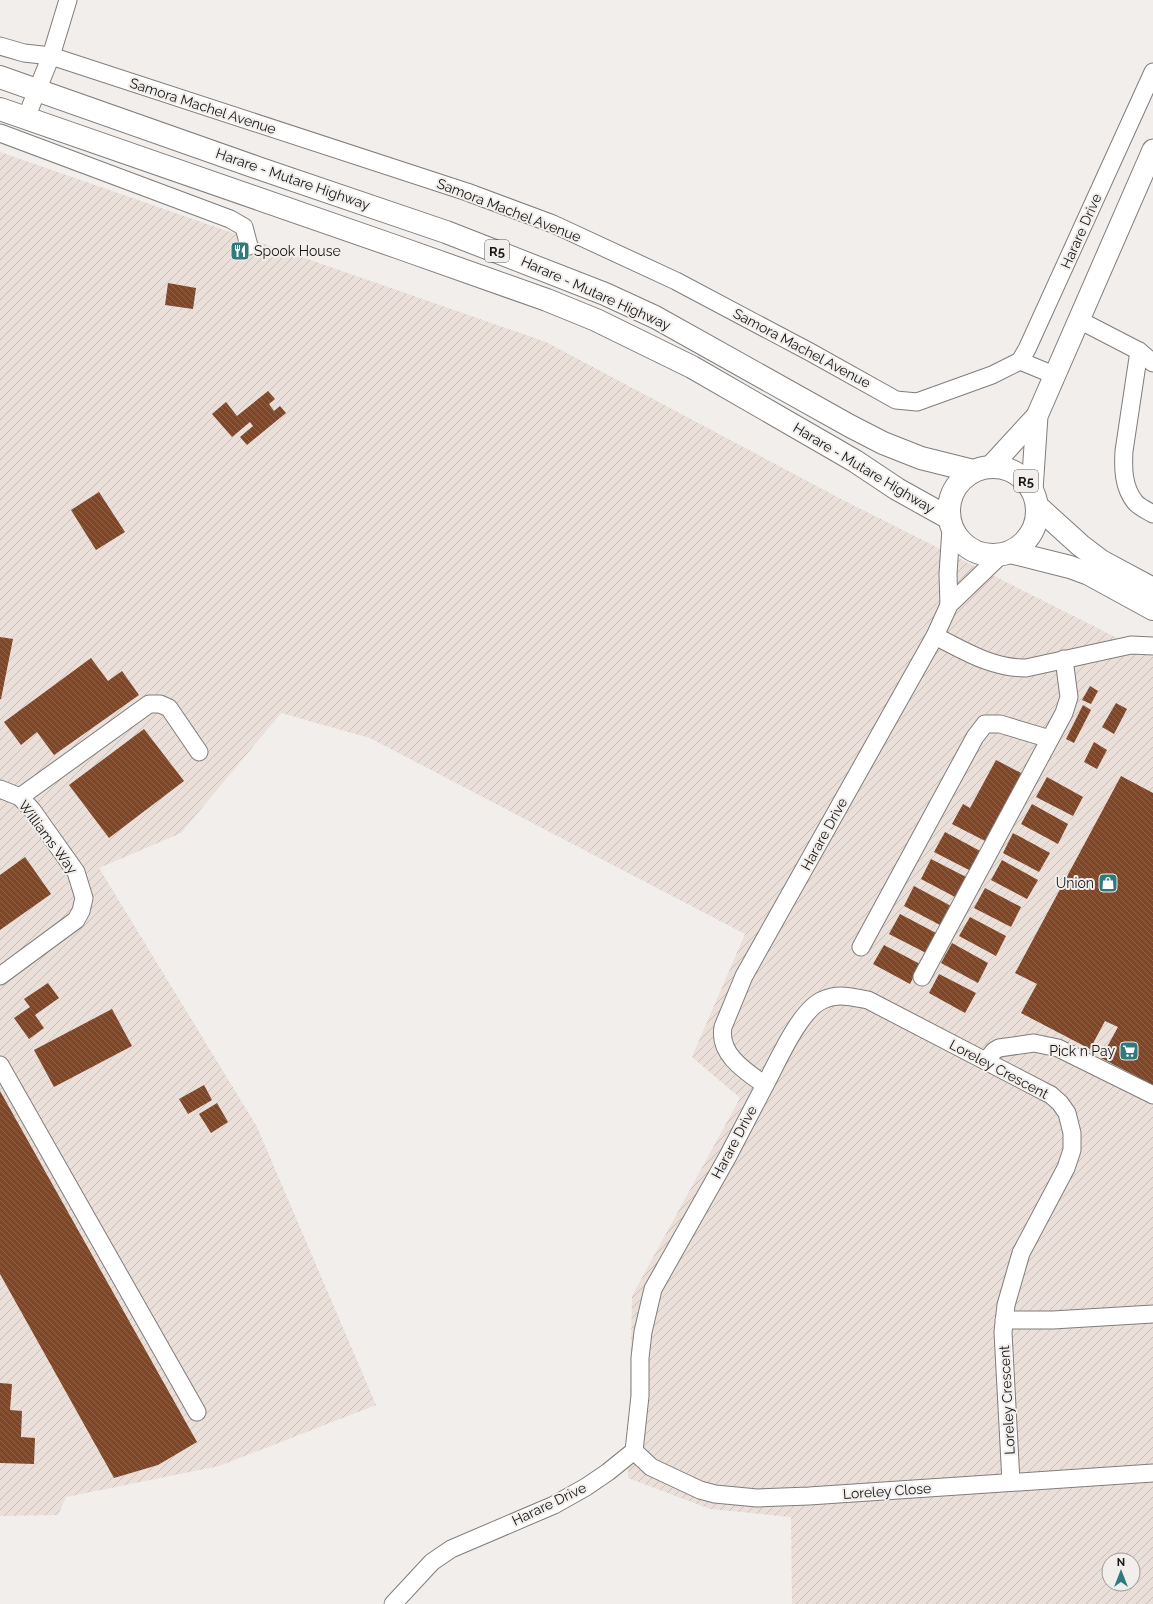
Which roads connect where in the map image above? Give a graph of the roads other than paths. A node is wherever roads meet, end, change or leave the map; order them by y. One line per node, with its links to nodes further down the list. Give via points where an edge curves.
1 (68, 0): 3 (street)
2 (0, 46): 3 (street, Samora Machel Avenue, via 24,53)
3 (51, 56): 6 (street); 14 (street, Samora Machel Avenue, via 467,192 553,224 676,281 896,400 916,402 992,375)
4 (1153, 72): 14 (street, Harare Drive, via 1028,349)
5 (0, 77): 6 (highway, Harare - Mutare Highway / R5)
6 (38, 90): 8 (street); 18 (highway, Harare - Mutare Highway / R5, via 446,232 605,294 655,317 883,443 921,458)
7 (0, 109): 8 (highway, Harare - Mutare Highway / R5)
8 (26, 118): 21 (highway, Harare - Mutare Highway / R5, via 407,250 596,320 692,367 855,461)
9 (0, 133): 11 (street, via 230,219 244,227)
10 (1153, 150): 12 (main road)
11 (249, 246)
12 (1079, 320): 13 (street); 16 (main road)
13 (1139, 351): 15 (street); 20 (street, via 1123,467 1126,485 1135,502)
14 (1020, 361): 16 (street)
15 (1153, 363)
16 (1054, 375): 17 (main road)
17 (1037, 416): 18 (main road); 19 (main road)
18 (982, 468): 19 (highway, R5, via 1000,466 1018,474); 21 (highway, via 961,480 953,491 949,504)
19 (1035, 498): 22 (highway, R5, via 1037,517 1034,528 1020,546); 23 (highway, R5, via 1080,545 1101,561)
20 (1153, 514)
21 (950, 523): 22 (highway, R5, via 959,541 971,550 986,555); 24 (street, Harare Drive)
22 (1006, 553): 24 (street, Harare Drive); 25 (highway, R5, via 1070,567 1089,574)
23 (1153, 589)
24 (949, 605): 26 (street, Harare Drive)
25 (1153, 609)
26 (935, 636): 28 (street, via 983,661 1007,667 1026,668); 38 (street, Harare Drive, via 744,976 723,1027 723,1043 730,1055 744,1070)
27 (1153, 646): 28 (street, via 1131,645)
28 (1064, 659): 29 (street, via 1069,698)
29 (1050, 739): 33 (street, via 1000,724 985,724 975,737); 35 (street)
30 (199, 752): 32 (street, via 168,708 160,704 150,704)
31 (0, 789): 32 (street, Williams Way)
32 (20, 797): 34 (street, Williams Way, via 76,872 84,898 76,920)
33 (861, 948)
34 (0, 976)
35 (922, 977)
36 (986, 1061): 38 (street, Loreley Crescent, via 868,1000 837,996 812,1006 801,1020); 39 (street, via 999,1048 1034,1043 1058,1048); 41 (street, Loreley Crescent, via 1051,1095 1067,1113 1072,1133 1072,1150 1066,1168 1021,1253 1007,1299)
37 (0, 1065): 42 (street)
38 (765, 1085): 43 (street, Harare Drive, via 653,1289 643,1332)
39 (1153, 1095)
40 (1153, 1314): 41 (street)
41 (1004, 1320): 45 (street, Loreley Crescent)
42 (197, 1412)
43 (634, 1451): 45 (street, Loreley Close, via 651,1467 700,1490 757,1498); 46 (street, Harare Drive, via 586,1487 554,1505 451,1549 432,1562)
44 (1153, 1473): 45 (street, Loreley Close)
45 (1011, 1482)
46 (392, 1604)

